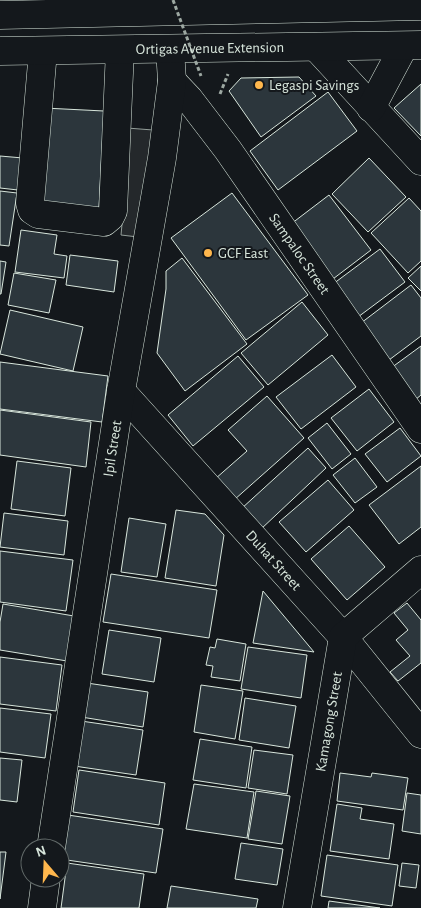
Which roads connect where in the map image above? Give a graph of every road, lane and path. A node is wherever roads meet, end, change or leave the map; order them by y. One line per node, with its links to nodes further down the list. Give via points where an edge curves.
1 (173, 0): 10 (path, bridge)
2 (421, 6): 3 (street)
3 (0, 15)
4 (412, 46): 5 (street, Ortigas Avenue Extension); 12 (street)
5 (316, 47): 6 (street, Ortigas Avenue Extension); 12 (street)
6 (170, 49): 7 (street, Ortigas Avenue Extension); 11 (street, Ipil Street)
7 (120, 50): 9 (street, Ortigas Avenue Extension); 9 (street, via 113,211 104,222 38,214 32,210)
8 (0, 51): 9 (street, Ortigas Avenue Extension)
9 (43, 51)
10 (201, 76)
11 (172, 81): 14 (street, Ipil Street); 15 (street, Sampaloc Street, via 228,150)
12 (371, 108): 13 (street)
13 (421, 162)
14 (122, 391): 17 (street, Duhat Street); 19 (street, Ipil Street)
15 (421, 430)
16 (421, 570): 17 (street)
17 (343, 637): 18 (street, Duhat Street); 22 (street, Kamagong Street)
18 (421, 734)
19 (53, 838)
20 (45, 888): 21 (street)
21 (42, 908)
22 (297, 908)

